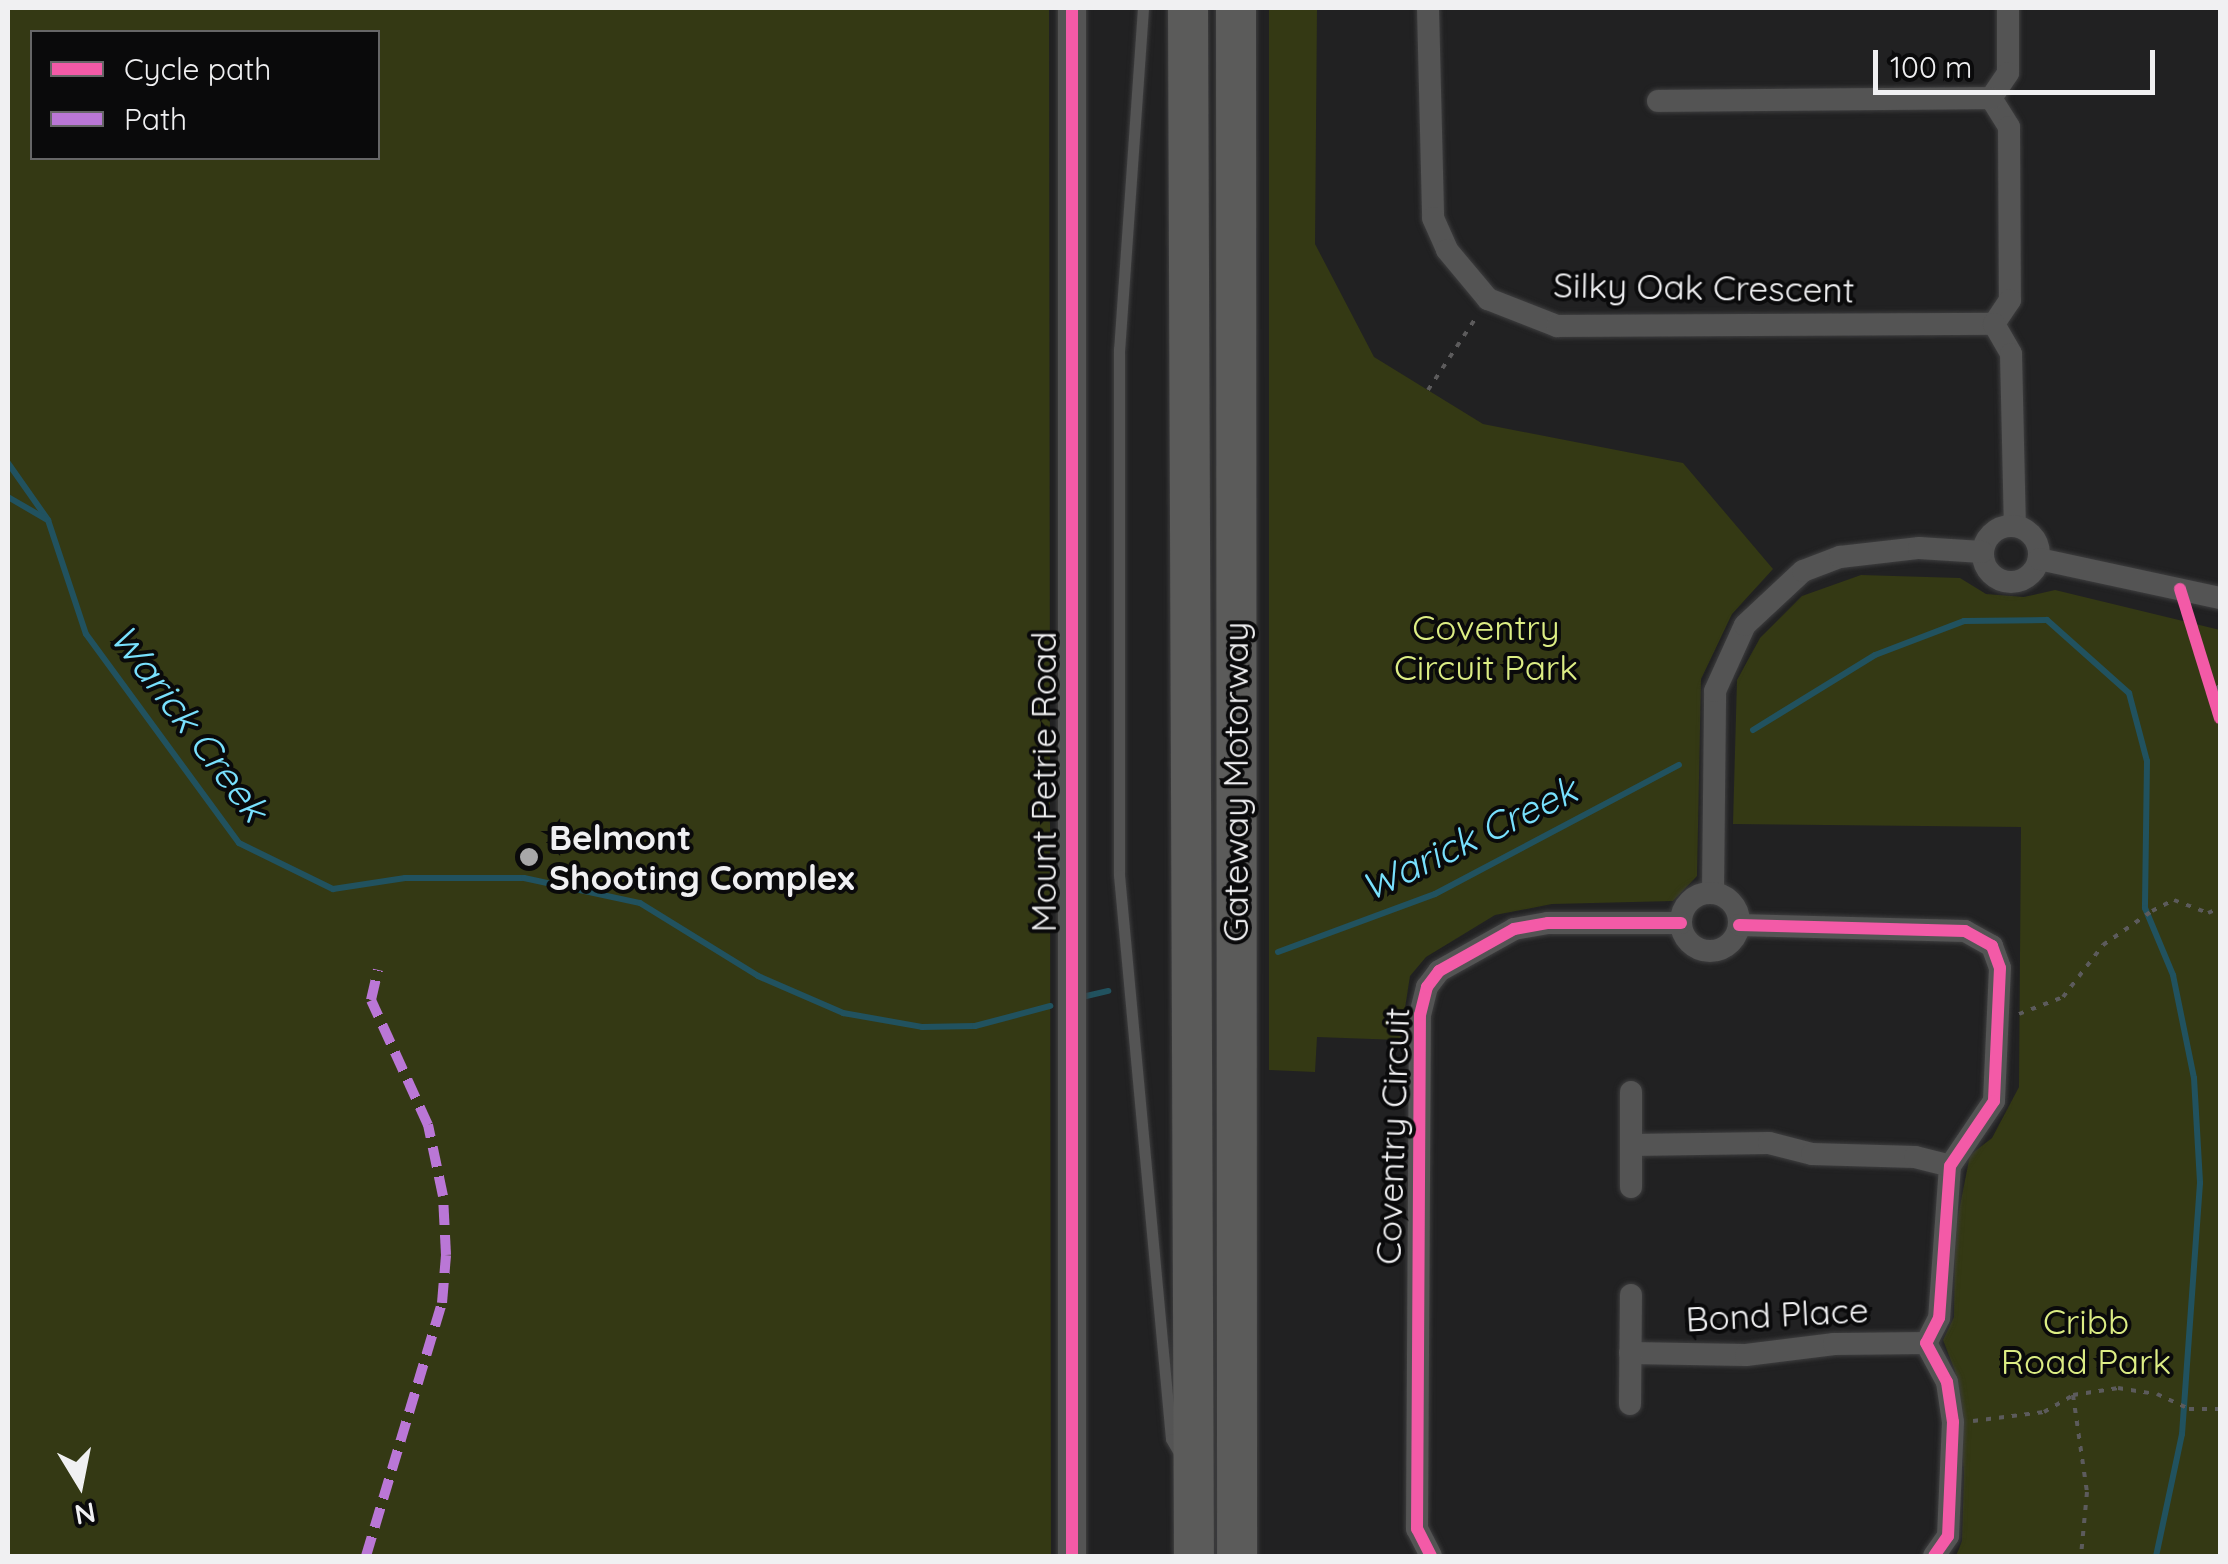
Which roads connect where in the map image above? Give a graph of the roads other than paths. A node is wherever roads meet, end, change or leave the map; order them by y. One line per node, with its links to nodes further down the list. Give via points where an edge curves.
1 (1072, 8): 26 (street, Mount Petrie Road)
2 (1143, 8): 25 (lane, via 1118,366 1119,875 1171,1439)
3 (1188, 8): 25 (highway, Gateway Motorway)
4 (1236, 8): 28 (highway, Gateway Motorway)
5 (1428, 8): 9 (street, Silky Oak Crescent, via 1433,218 1455,262 1488,299 1556,326)
6 (2008, 8): 7 (street, via 2008,73)
7 (1991, 98): 8 (street); 9 (street, via 2009,127 2010,300)
8 (1658, 101)
9 (1994, 324): 10 (street, via 2011,354)
10 (2015, 526): 11 (street, via 1993,532); 12 (street, via 2034,538)
11 (1982, 552): 12 (street, via 1989,572 2007,582 2027,576); 14 (street, via 1918,548 1840,558 1803,571 1744,625 1715,691)
12 (2038, 559): 13 (street)
13 (2220, 598)
14 (1714, 893): 15 (street, via 1690,900); 16 (street, via 1732,904)
15 (1681, 923): 16 (street, via 1690,942 1709,951 1729,944); 29 (street, Coventry Circuit, via 1514,929 1439,971 1427,987 1420,1015 1416,1529)
16 (1739, 925): 19 (street, via 1965,931 1992,946 2000,968 1994,1101)
17 (1631, 1092): 18 (street)
18 (1631, 1146): 19 (street, via 1769,1143 1812,1154 1915,1157); 20 (street)
19 (1950, 1166): 22 (street, via 1939,1318)
20 (1631, 1187)
21 (1630, 1295): 23 (street)
22 (1926, 1343): 23 (street, Bond Place, via 1834,1344 1746,1355); 30 (street, via 1947,1382 1954,1422 1948,1536)
23 (1630, 1352): 24 (street)
24 (1630, 1404)
25 (1194, 1478): 27 (highway, Gateway Motorway)
26 (1072, 1556)
27 (1194, 1556)
28 (1237, 1556)
29 (1430, 1556)
30 (1934, 1556)

